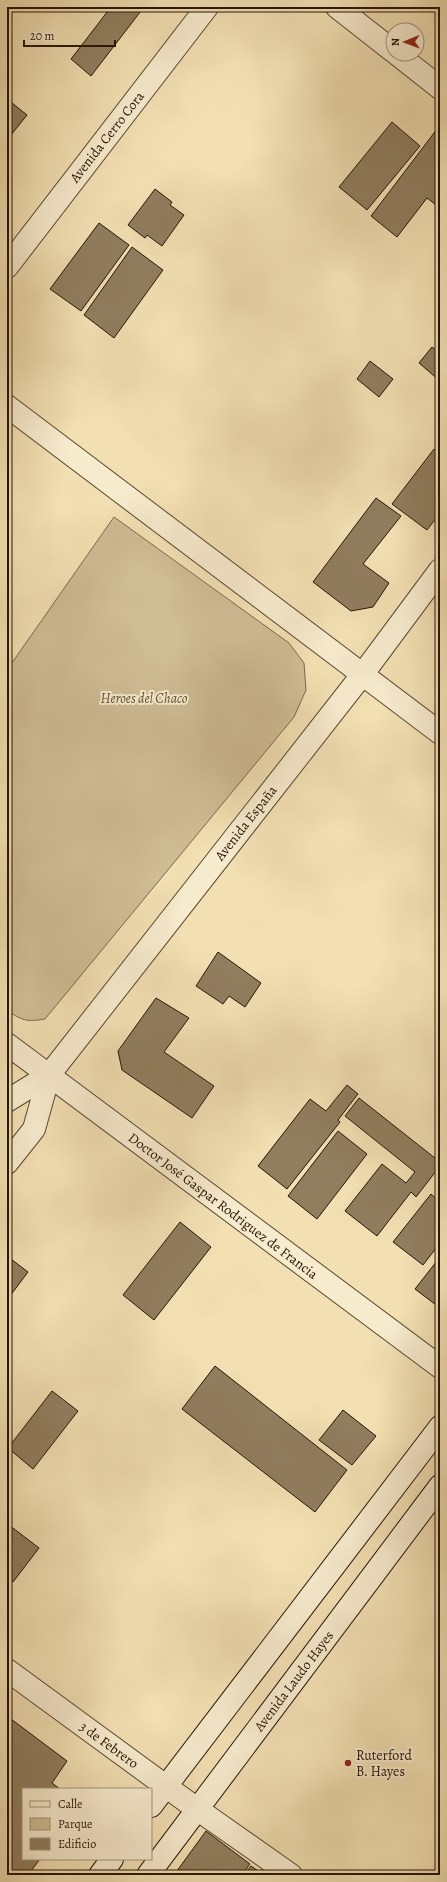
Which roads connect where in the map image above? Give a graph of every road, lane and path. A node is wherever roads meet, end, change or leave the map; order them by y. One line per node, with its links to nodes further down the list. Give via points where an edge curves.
1 (207, 7): 6 (street, Avenida Cerro Cora)
2 (337, 7): 3 (street)
3 (385, 45)
4 (407, 62): 5 (street)
5 (440, 88)
6 (7, 266)
7 (7, 406): 9 (street)
8 (440, 570): 9 (street, Avenida España)
9 (362, 675): 10 (street); 12 (street, Avenida España)
10 (440, 733)
11 (7, 1044): 12 (street, Doctor José Gaspar Rodriguez de Francia)
12 (49, 1075): 13 (street, Avenida España); 14 (street, Avenida España, via 34,1128); 15 (street, Doctor José Gaspar Rodriguez de Francia)
13 (7, 1101)
14 (7, 1163)
15 (440, 1367)
16 (440, 1427): 19 (street)
17 (440, 1486): 21 (street, Avenida Laudo Hayes)
18 (7, 1670): 19 (street, 3 de Febrero)
19 (166, 1786): 20 (street); 21 (street, 3 de Febrero)
20 (152, 1805)
21 (197, 1809): 24 (street, Avenida Laudo Hayes); 25 (street, 3 de Febrero)
22 (111, 1860): 23 (street)
23 (100, 1875)
24 (148, 1875)
25 (291, 1875)

